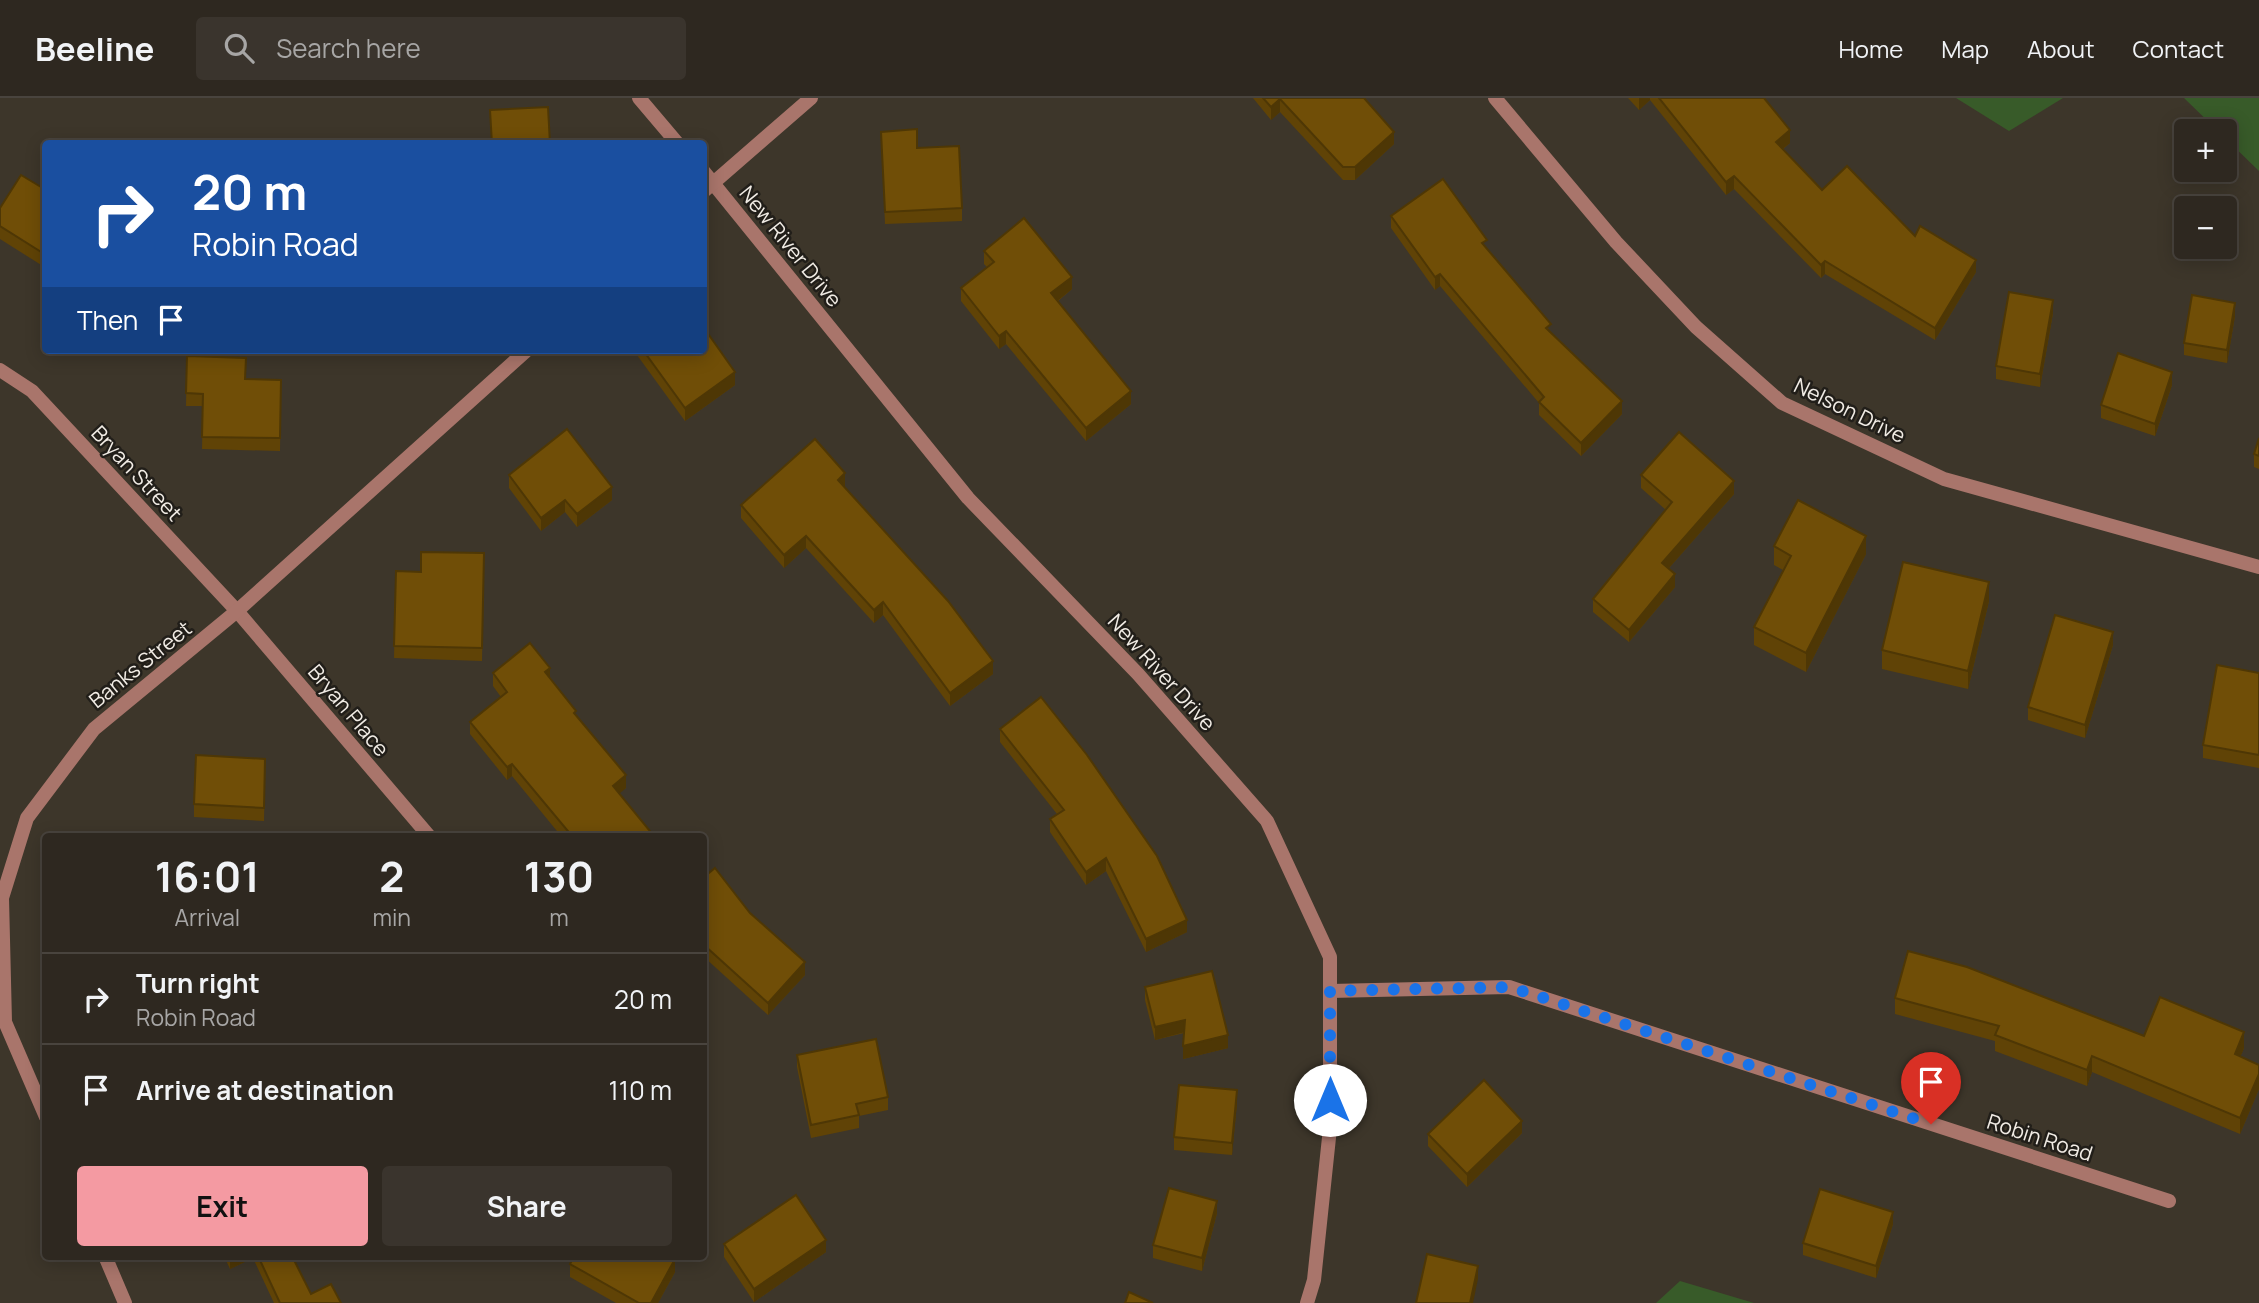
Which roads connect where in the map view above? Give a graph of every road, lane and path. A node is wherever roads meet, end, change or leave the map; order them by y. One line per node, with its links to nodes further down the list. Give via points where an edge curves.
1 (639, 98): 4 (street)
2 (811, 98): 5 (street)
3 (1495, 98): 8 (street, Nelson Drive, via 1615,242 1696,327 1782,404 1944,479)
4 (675, 140)
5 (707, 182): 11 (street, New River Drive, via 968,498 1138,674 1267,821 1329,957)
6 (523, 354): 9 (street, Banks Street)
7 (0, 370): 9 (street, Bryan Street, via 32,391)
8 (2259, 567)
9 (237, 611): 10 (street, Bryan Place); 12 (street, Banks Street, via 94,729 27,818 2,898 5,1022)
10 (426, 833)
11 (1330, 991): 13 (street, Robin Road, via 1510,987); 16 (street, New River Drive, via 1330,1128 1314,1280)
12 (42, 1108)
13 (2169, 1201)
14 (107, 1260): 15 (street)
15 (125, 1303)
16 (1307, 1303)

